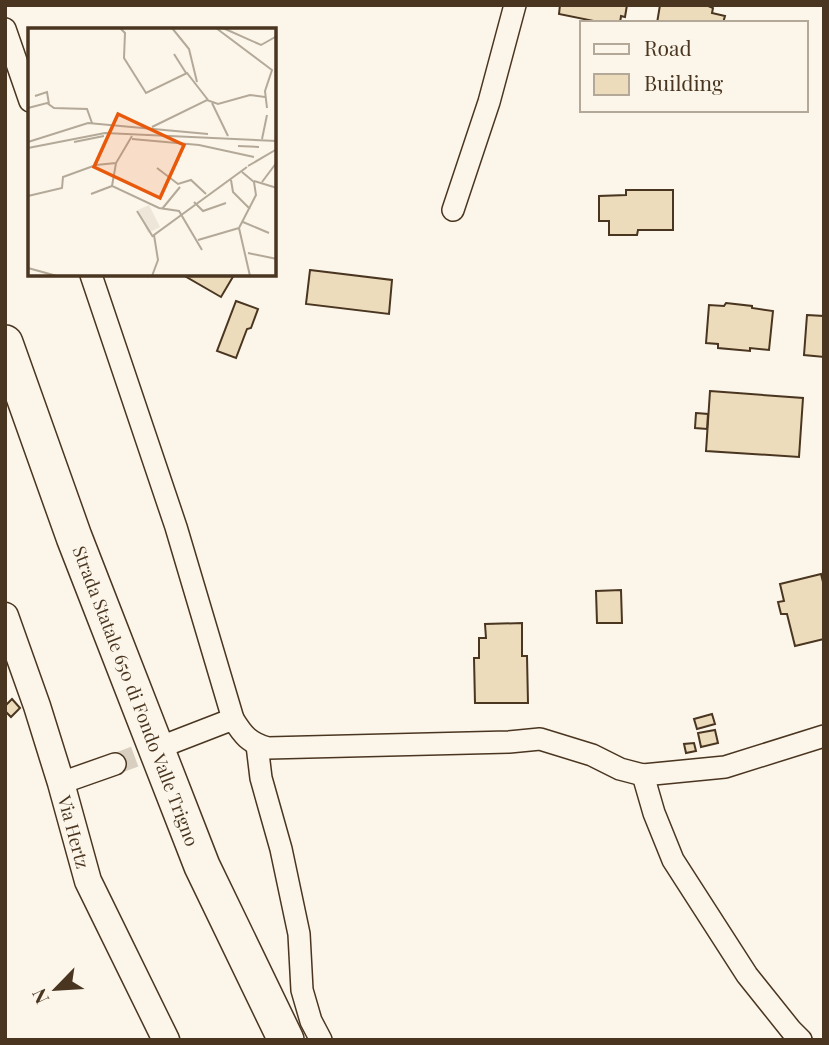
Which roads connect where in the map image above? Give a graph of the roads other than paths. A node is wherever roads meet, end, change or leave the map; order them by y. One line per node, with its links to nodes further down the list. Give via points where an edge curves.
1 (515, 5): 4 (street)
2 (5, 29): 3 (street)
3 (28, 95)
4 (453, 210)
5 (91, 276): 8 (street, via 176,527)
6 (5, 343): 16 (highway, Strada Statale 650 di Fondo Valle Trigno, via 74,537 202,866)
7 (5, 616): 14 (street, Via Hertz)
8 (233, 719): 10 (street); 11 (street)
9 (824, 736): 13 (street, via 724,767)
10 (172, 743)
11 (257, 745): 13 (street, via 540,739); 17 (street, via 299,934 302,990)
12 (115, 764): 14 (street)
13 (643, 775): 18 (street, via 673,860 747,975)
14 (61, 783): 15 (street, Via Hertz, via 88,881)
15 (166, 1040)
16 (286, 1040)
17 (321, 1040)
18 (801, 1040)

